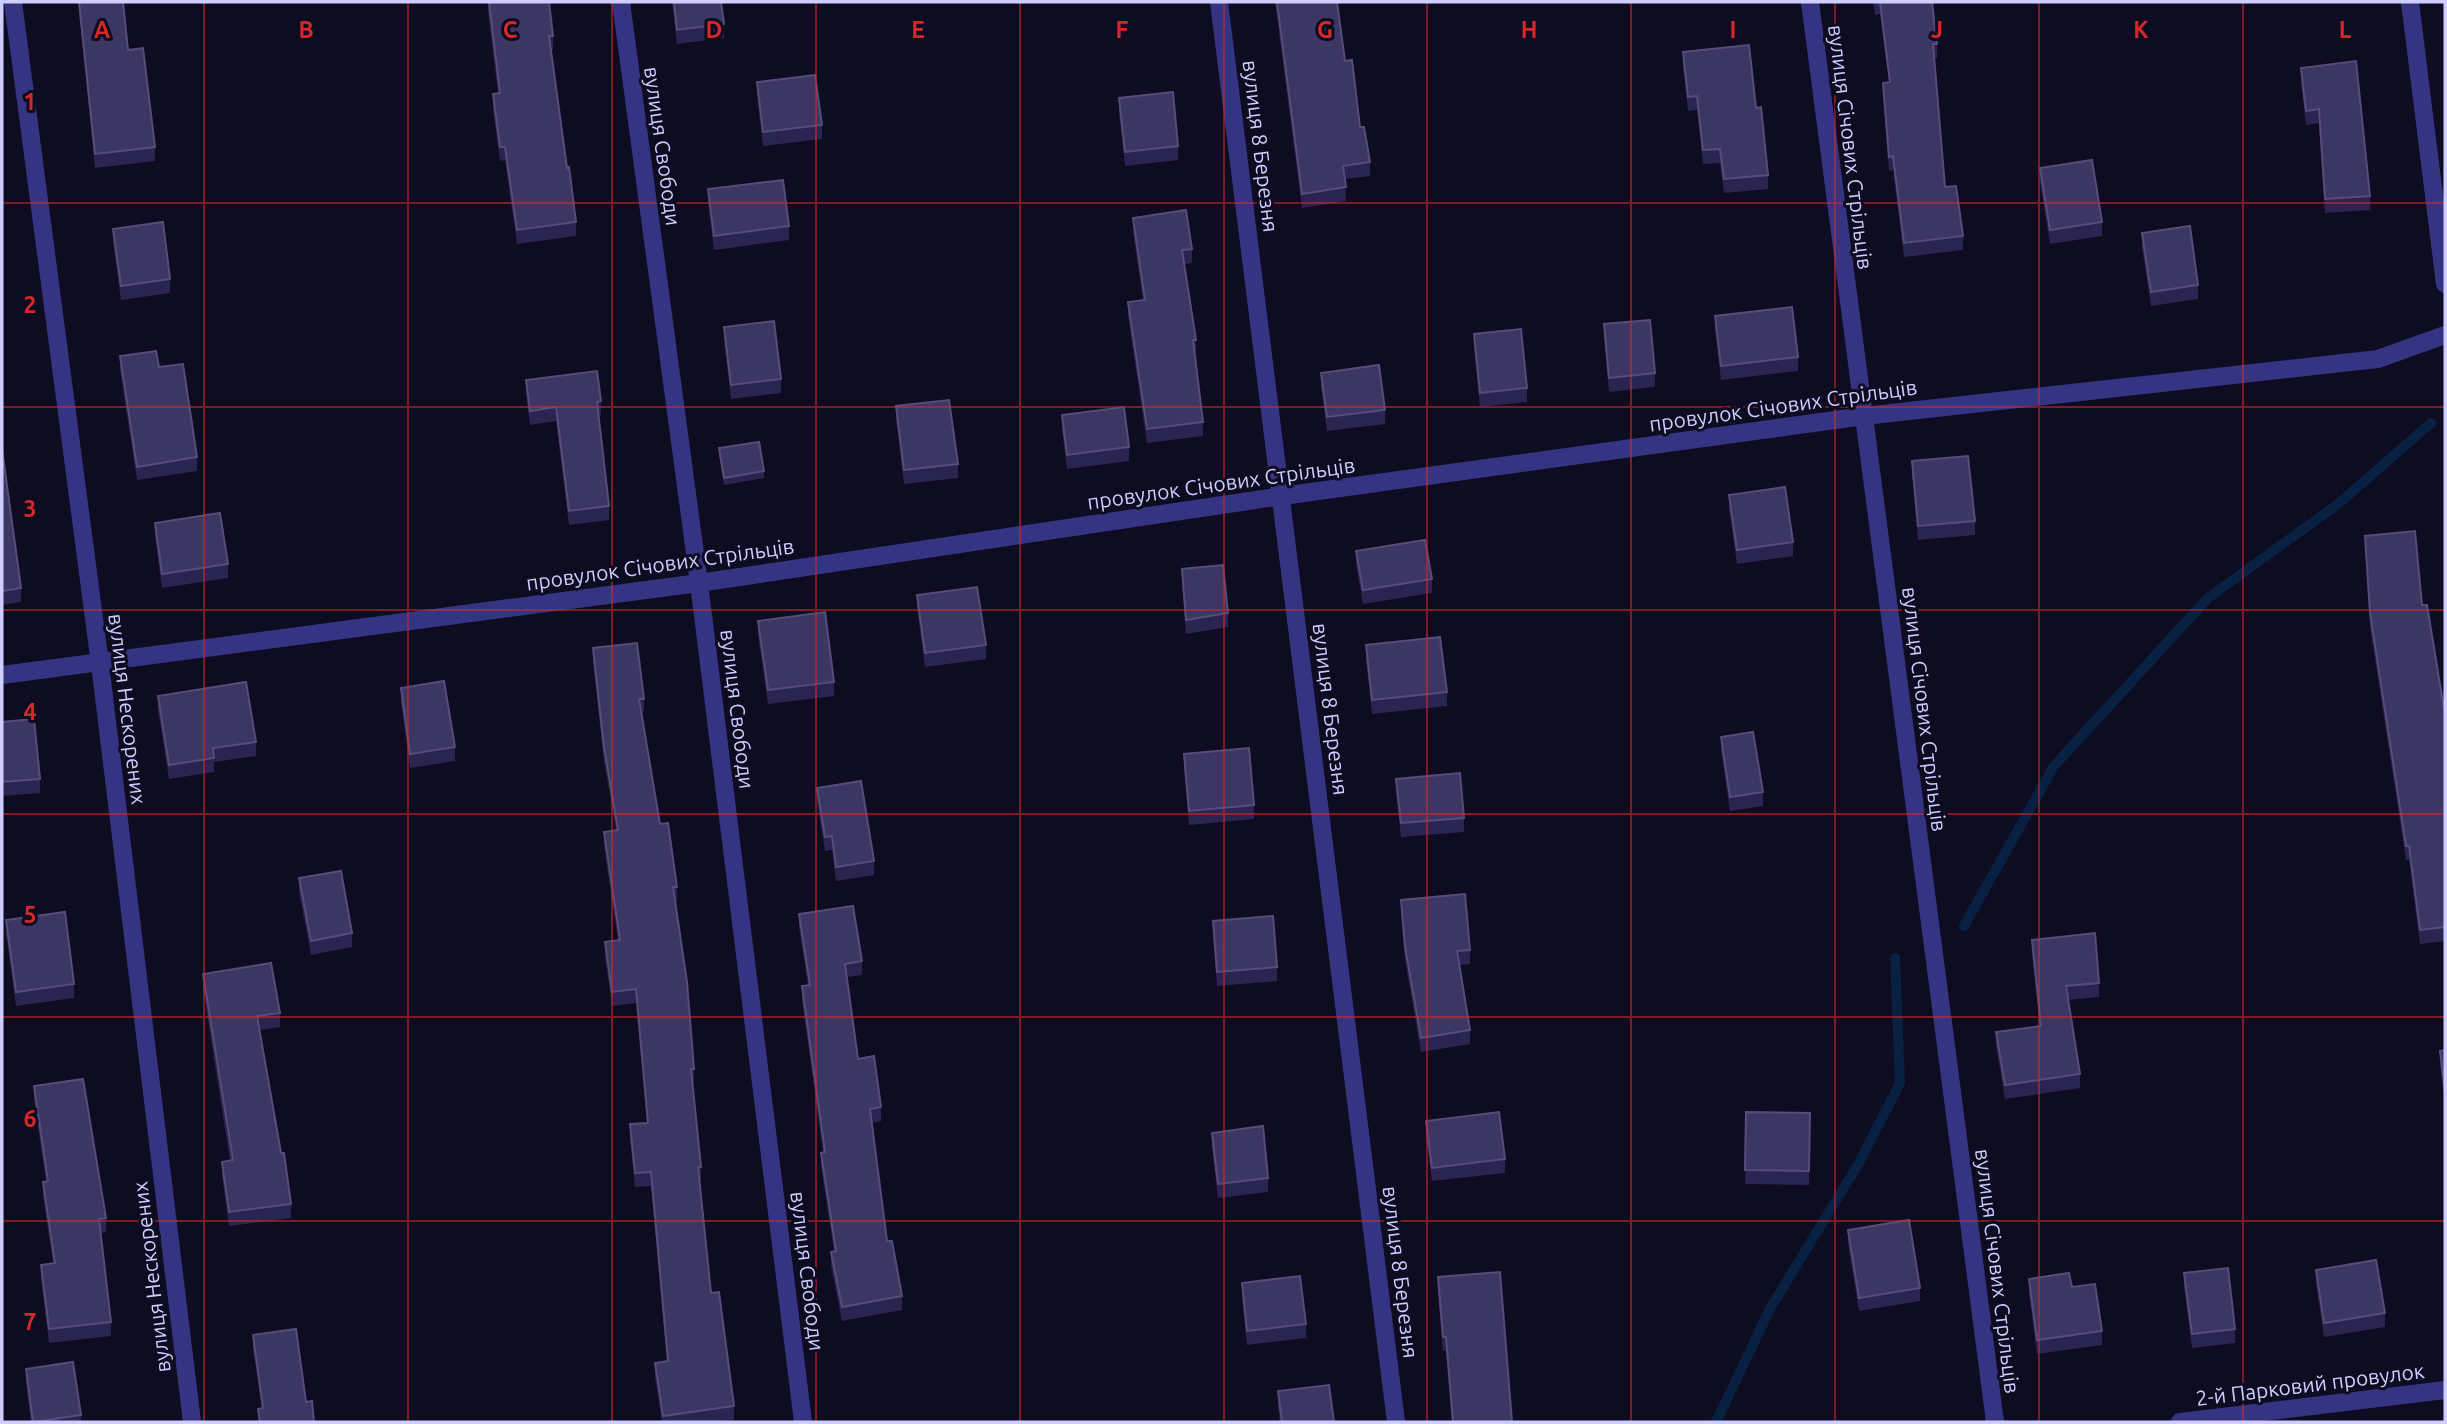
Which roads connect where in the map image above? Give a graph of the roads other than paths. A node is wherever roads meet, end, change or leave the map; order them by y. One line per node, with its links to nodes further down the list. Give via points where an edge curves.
1 (12, 2): 11 (street, вулиця Нескорених)
2 (621, 2): 10 (street, вулиця Свободи)
3 (1219, 2): 9 (street, вулиця 8 Березня)
4 (1810, 2): 8 (street, вулиця Січових Стрільців)
5 (2410, 2): 6 (street)
6 (2445, 284)
7 (2445, 335): 8 (street, провулок Січових Стрільців, via 2378,359)
8 (1864, 416): 9 (street, провулок Січових Стрільців); 17 (street, вулиця Січових Стрільців)
9 (1282, 496): 10 (street, провулок Січових Стрільців); 16 (street, вулиця 8 Березня)
10 (699, 583): 11 (street, провулок Січових Стрільців); 15 (street, вулиця Свободи)
11 (100, 664): 12 (street, провулок Січових Стрільців); 14 (street, вулиця Нескорених)
12 (2, 676)
13 (2445, 1390): 18 (street, 2-й Парковий провулок)
14 (192, 1422)
15 (803, 1422)
16 (1396, 1422)
17 (1995, 1422)
18 (2180, 1422)

